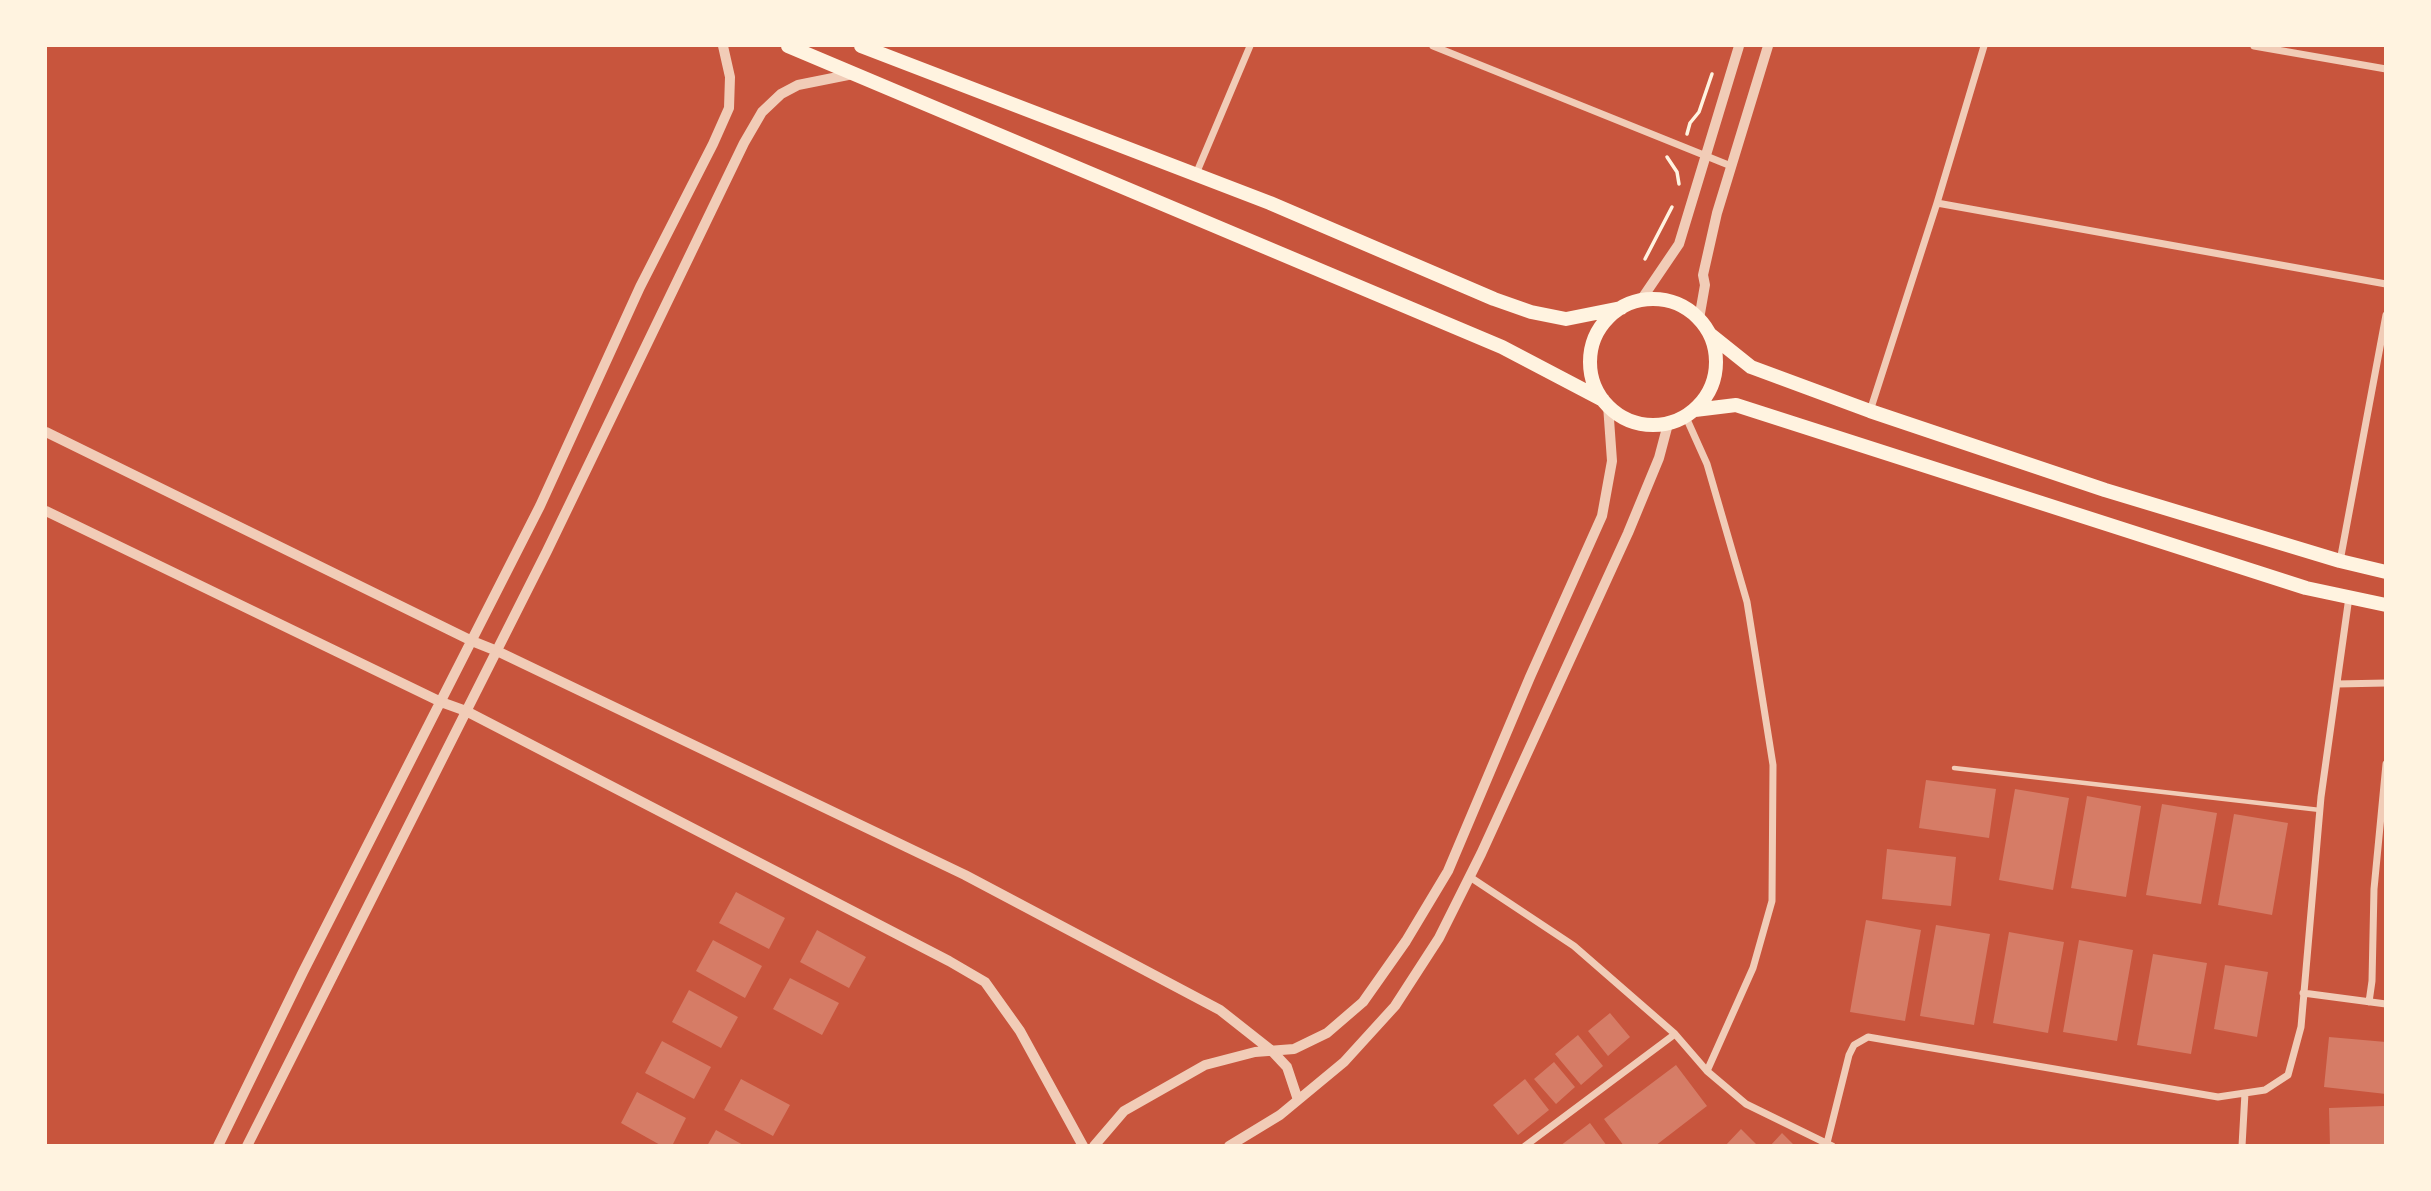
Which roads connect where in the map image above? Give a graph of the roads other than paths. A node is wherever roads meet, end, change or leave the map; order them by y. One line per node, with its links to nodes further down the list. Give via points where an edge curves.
1 (723, 46): 32 (street, via 730,77 729,108)
2 (788, 46): 11 (main road)
3 (860, 46): 14 (main road)
4 (1250, 46): 14 (street)
5 (1433, 46): 12 (street)
6 (1739, 46): 12 (street)
7 (1768, 46): 13 (street)
8 (1984, 46): 15 (street)
9 (2254, 46): 10 (street)
10 (2385, 69)
11 (853, 74): 22 (main road, via 1502,346); 33 (street, via 798,85 780,94 762,112)
12 (1705, 157): 13 (street); 17 (street, via 1679,244)
13 (1731, 166): 20 (street, via 1703,275)
14 (1196, 175): 18 (main road, via 1531,312 1566,319)
15 (1937, 202): 16 (street); 23 (street)
16 (2385, 284)
17 (1641, 300): 18 (main road); 20 (main road, via 1682,306)
18 (1621, 308): 22 (main road, via 1605,321 1594,339 1590,360 1592,383)
19 (2385, 315): 28 (street)
20 (1699, 318): 21 (main road)
21 (1711, 335): 23 (main road, via 1751,367); 24 (main road, via 1715,375 1707,394)
22 (1606, 402): 25 (main road, via 1637,423); 46 (street, via 1612,461 1602,516 1448,871 1363,1002 1326,1033 1294,1049)
23 (1870, 411): 28 (main road, via 2105,490)
24 (1690, 412): 25 (main road); 30 (main road, via 1736,405 2306,588); 47 (street, via 1747,602 1773,765 1772,901 1754,968)
25 (1668, 424): 41 (street, via 1628,533)
26 (46, 432): 32 (street)
27 (46, 511): 36 (street)
28 (2340, 561): 29 (main road)
29 (2385, 572)
30 (2348, 597): 31 (main road); 35 (street)
31 (2385, 605)
32 (472, 641): 33 (street); 36 (street)
33 (497, 651): 37 (street); 46 (street, via 977,881 1220,1010)
34 (2385, 683): 35 (street)
35 (2337, 684): 40 (street)
36 (441, 702): 37 (street); 51 (street)
37 (466, 711): 52 (street); 53 (street, via 985,982 1020,1031)
38 (2385, 764): 43 (street)
39 (1954, 768): 40 (lane)
40 (2320, 810): 42 (street)
41 (1470, 877): 45 (street, via 1574,946); 49 (street, via 1439,938 1395,1006 1344,1062)
42 (2304, 993): 43 (street); 48 (street, via 2301,1027 2288,1075 2265,1090)
43 (2369, 1002): 44 (street)
44 (2385, 1003)
45 (1675, 1034): 47 (street); 56 (street)
46 (1272, 1051): 49 (street, via 1287,1067); 54 (street, via 1205,1065 1124,1111)
47 (1707, 1071): 50 (street, via 1746,1104)
48 (2245, 1093): 50 (street, via 2218,1097 1868,1038 1854,1045 1849,1055); 57 (street)
49 (1298, 1100): 55 (street)
50 (1830, 1144)
51 (218, 1146)
52 (247, 1146)
53 (1083, 1146)
54 (1094, 1146)
55 (1229, 1146)
56 (1525, 1146)
57 (2242, 1146)

